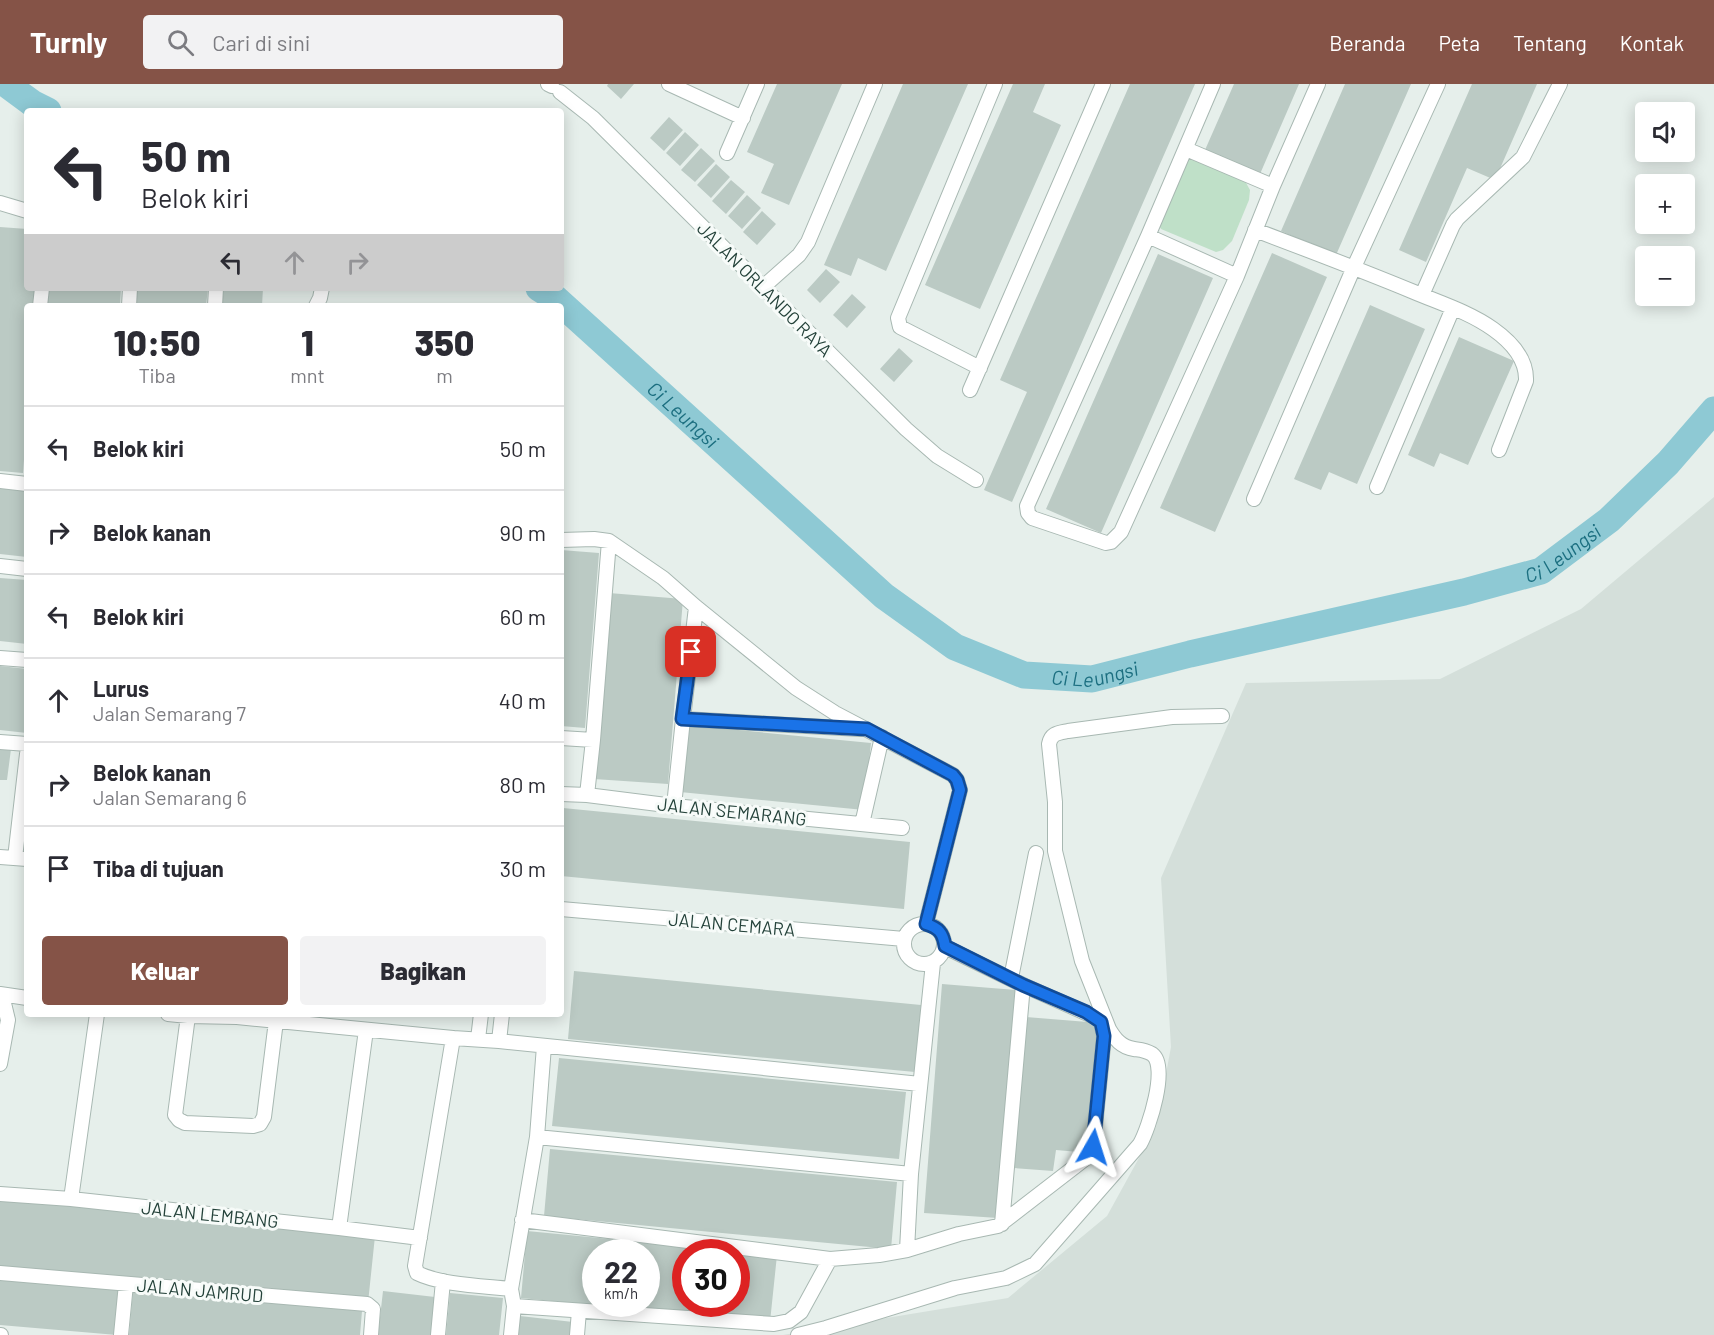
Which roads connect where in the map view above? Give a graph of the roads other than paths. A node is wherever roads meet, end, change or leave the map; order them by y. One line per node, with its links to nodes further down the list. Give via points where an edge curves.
1 (669, 84): 11 (street)
2 (758, 84): 11 (street)
3 (875, 84): 21 (street, via 808,242)
4 (995, 84): 24 (street, via 898,318 900,327)
5 (1213, 84): 12 (street)
6 (1318, 84): 14 (street)
7 (1438, 84): 19 (street)
8 (1560, 84): 22 (street, via 1523,157 1453,225)
9 (1099, 85): 24 (street)
10 (554, 88): 21 (street, JALAN ORLANDO RAYA, via 593,118)
11 (743, 117): 13 (street)
12 (1186, 149): 14 (street); 18 (street)
13 (727, 153)
14 (1273, 186): 17 (street)
15 (0, 203): 16 (street)
16 (24, 210)
17 (1255, 230): 19 (street); 20 (street)
18 (1148, 236): 20 (street); 20 (street, via 1027,506 1032,518 1106,543 1116,537)
19 (1354, 267): 22 (street); 31 (street)
20 (1237, 276)
21 (763, 287): 27 (street, JALAN ORLANDO RAYA, via 906,429 937,456)
22 (1422, 295): 23 (street)
23 (1453, 308): 26 (street, via 1501,336 1526,369 1526,381); 30 (street)
24 (980, 368): 25 (street)
25 (970, 390)
26 (1499, 450)
27 (975, 480)
28 (0, 481): 29 (street)
29 (24, 484)
30 (1377, 487)
31 (1254, 499)
32 (564, 540): 33 (street)
33 (609, 541): 36 (street, via 663,578); 44 (street)
34 (0, 566): 35 (street)
35 (24, 569)
36 (696, 607): 40 (street); 41 (street, via 796,688)
37 (0, 658): 38 (street)
38 (24, 660)
39 (1222, 716): 98 (street, via 1172,717 1068,731 1050,738 1055,850 1082,961 1115,1039 1126,1047 1153,1054 1160,1069 1148,1130 1140,1144 1049,1250 1028,1268 1006,1278 956,1288)
40 (682, 719): 41 (street); 50 (street)
41 (867, 729): 42 (street)
42 (882, 737): 51 (street); 57 (street, via 953,775 959,785)
43 (564, 738): 44 (street)
44 (593, 740): 48 (street)
45 (0, 742): 46 (street)
46 (24, 744)
47 (564, 794): 48 (street, JALAN SEMARANG)
48 (587, 795): 50 (street, JALAN SEMARANG)
49 (24, 806): 55 (street)
50 (674, 806): 51 (street, JALAN SEMARANG)
51 (862, 824): 52 (street, JALAN SEMARANG)
52 (902, 828)
53 (1036, 854): 61 (street)
54 (0, 857): 55 (street)
55 (21, 859)
56 (564, 909): 58 (street, JALAN CEMARA)
57 (926, 924): 58 (street, via 916,926); 59 (street, via 936,927)
58 (904, 939): 60 (street, via 912,961)
59 (945, 946): 60 (street); 61 (street)
60 (933, 963): 76 (street)
61 (1017, 982): 82 (street); 82 (street, via 1097,1018 1104,1036 1090,1155)
62 (1, 994): 63 (street); 75 (street, via 8,1020)
63 (24, 998)
64 (97, 1017): 80 (street)
65 (188, 1017): 69 (street, via 175,1115 186,1123 197,1124 260,1124)
66 (245, 1017): 69 (street)
67 (481, 1017): 72 (street)
68 (502, 1017): 73 (street)
69 (276, 1021): 70 (street)
70 (366, 1030): 71 (street); 83 (street)
71 (453, 1038): 72 (street); 84 (street)
72 (478, 1039): 73 (street)
73 (499, 1041): 74 (street)
74 (544, 1046): 76 (street); 77 (street)
75 (0, 1064)
76 (920, 1084): 78 (street)
77 (537, 1137): 78 (street); 81 (street)
78 (911, 1174): 85 (street)
79 (0, 1194): 80 (street, JALAN LEMBANG)
80 (71, 1199): 83 (street, JALAN LEMBANG)
81 (522, 1220): 86 (street); 90 (street)
82 (1002, 1224): 85 (street)
83 (339, 1228): 84 (street, JALAN LEMBANG)
84 (420, 1238): 88 (street, via 417,1273)
85 (907, 1250): 86 (street)
86 (830, 1259): 92 (street, via 801,1312 789,1321 774,1324)
87 (0, 1273): 89 (street, JALAN JAMRUD)
88 (443, 1281): 90 (street); 95 (street)
89 (126, 1284): 93 (street); 94 (street, JALAN JAMRUD, via 367,1304 373,1309)
90 (511, 1289): 91 (street)
91 (514, 1306): 92 (street); 96 (street)
92 (579, 1311): 97 (street)
93 (122, 1335)
94 (371, 1335)
95 (438, 1335)
96 (511, 1335)
97 (577, 1335)
98 (798, 1335)

